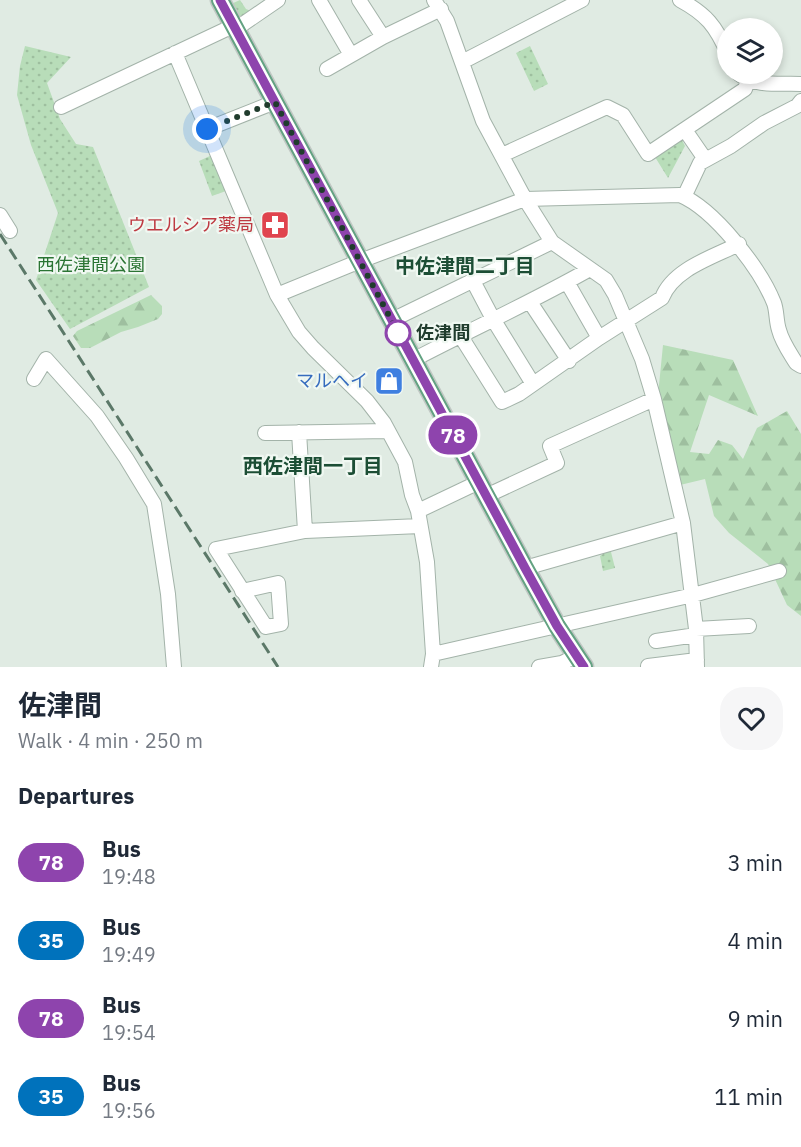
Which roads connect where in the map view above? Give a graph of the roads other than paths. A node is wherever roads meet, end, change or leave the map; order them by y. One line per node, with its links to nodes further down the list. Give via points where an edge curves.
1 (220, 0): 8 (main road)
2 (278, 0): 8 (street, via 240,26)
3 (319, 0): 12 (street)
4 (359, 0): 10 (street)
5 (582, 0): 13 (street)
6 (680, 0): 9 (street, via 701,12)
7 (438, 5): 10 (street); 13 (street)
8 (233, 26): 11 (street); 19 (main road)
9 (717, 32)
10 (384, 37): 12 (street)
11 (175, 53): 20 (street); 21 (street)
12 (351, 55): 14 (street)
13 (462, 62): 23 (street, via 483,121)
14 (327, 69)
15 (783, 82): 17 (street)
16 (745, 84): 22 (street, via 745,89)
17 (801, 84)
18 (801, 101): 24 (street)
19 (275, 102): 21 (street); 31 (main road)
20 (61, 107)
21 (207, 129): 35 (street)
22 (685, 130): 23 (street, via 648,154 623,115 607,107); 24 (street)
23 (502, 155): 26 (street)
24 (705, 159): 25 (street)
25 (684, 197): 26 (street); 30 (street)
26 (525, 199): 29 (street); 31 (street)
27 (0, 215): 28 (street)
28 (10, 231)
29 (552, 242): 32 (street); 33 (street)
30 (739, 244): 39 (street, via 690,268 662,298); 44 (street, via 764,282 775,305 779,332)
31 (360, 261): 35 (street); 38 (main road)
32 (590, 269): 34 (street); 39 (street, via 606,280)
33 (472, 281): 37 (street); 38 (street)
34 (567, 282): 36 (street); 41 (street)
35 (277, 295): 48 (street, via 299,332 367,401)
36 (530, 302): 37 (street); 43 (street)
37 (493, 319): 40 (street); 46 (street)
38 (392, 320): 42 (main road)
39 (625, 321): 41 (street); 47 (street)
40 (460, 335): 42 (street); 46 (street, via 502,402)
41 (599, 338): 43 (street)
42 (413, 360): 51 (main road)
43 (568, 361): 46 (street)
44 (801, 366)
45 (34, 379): 68 (street, via 46,359 97,416 154,504)
46 (533, 384)
47 (654, 399): 51 (street, via 550,446 557,463); 53 (street)
48 (388, 431): 49 (street); 52 (street, via 405,462)
49 (299, 432): 50 (street); 55 (street)
50 (265, 433)
51 (482, 489): 52 (street); 56 (main road)
52 (418, 511): 54 (street)
53 (683, 523): 56 (street); 59 (street)
54 (420, 526): 55 (street); 64 (street, via 427,562)
55 (305, 531): 58 (street, via 216,549)
56 (525, 568): 60 (main road)
57 (779, 571): 59 (street)
58 (242, 591)
59 (693, 595): 60 (street); 62 (street)
60 (557, 626): 64 (street); 65 (main road)
61 (749, 626): 62 (street)
62 (696, 632): 63 (street); 66 (street)
63 (656, 641)
64 (432, 660)
65 (580, 662): 69 (street)
66 (697, 663): 67 (street)
67 (648, 666)
68 (174, 667)
69 (539, 667)

